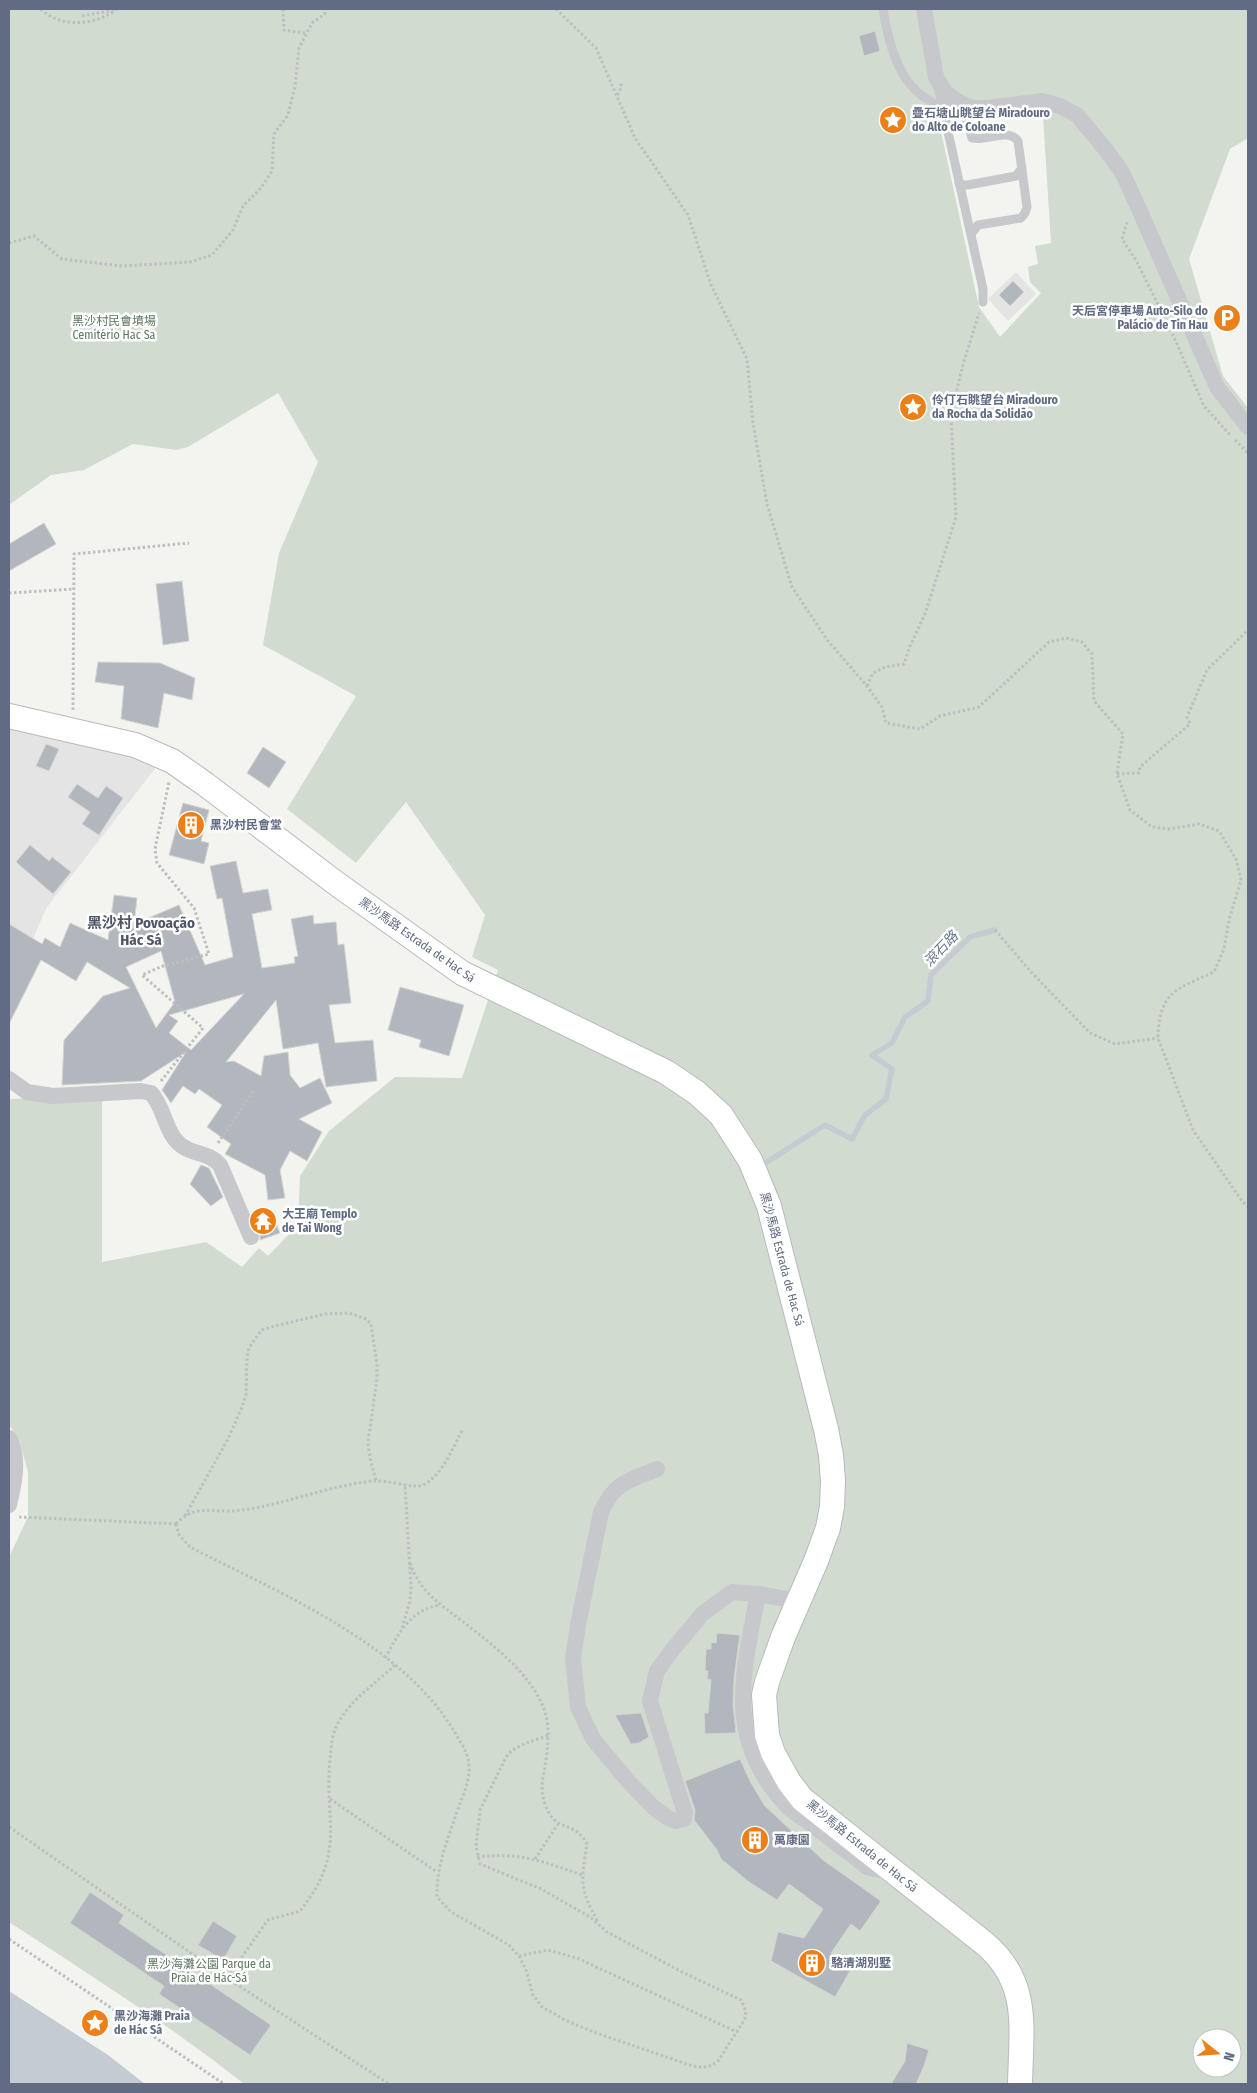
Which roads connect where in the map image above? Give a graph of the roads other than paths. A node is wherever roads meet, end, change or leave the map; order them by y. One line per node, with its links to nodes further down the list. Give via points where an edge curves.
1 (883, 9): 4 (lane, via 888,39 904,77 928,100)
2 (924, 9): 3 (street)
3 (936, 77): 4 (lane); 5 (street, via 944,91 957,101)
4 (942, 106): 5 (lane); 7 (lane)
5 (984, 109): 6 (lane, via 971,112 967,121 972,138 1007,134 1016,138); 12 (street, via 1042,101 1077,115 1090,129 1122,172 1217,387)
6 (1022, 168): 7 (lane, via 1016,176 965,185); 9 (lane, via 1027,207 1024,216)
7 (959, 183): 8 (lane)
8 (968, 222): 9 (lane); 10 (lane)
9 (982, 224): 10 (lane)
10 (971, 234): 11 (lane)
11 (983, 302)
12 (1248, 428)
13 (9, 716): 20 (main road, 黑沙馬路 Estrada de Hac Sá, via 135,745 172,761 462,974 666,1072 721,1114 750,1160 769,1206 831,1454 833,1490 828,1528)
14 (9, 1079): 15 (street, via 27,1092 53,1096 151,1093 182,1146 216,1159)
15 (251, 1237)
16 (9, 1438): 18 (street, via 16,1466)
17 (657, 1469): 19 (street, via 616,1487 601,1512 573,1658 578,1707 593,1739 653,1806 675,1821 684,1818 685,1813 650,1701 657,1672 702,1614 732,1592)
18 (14, 1511)
19 (758, 1594): 20 (street); 21 (street, via 746,1658 742,1706 752,1755 766,1781 786,1806 868,1866 879,1870)
20 (798, 1601): 21 (main road, 黑沙馬路 Estrada de Hac Sá, via 776,1654 764,1695 767,1735 773,1754 802,1799)
21 (887, 1867): 22 (main road, 黑沙馬路 Estrada de Hac Sá, via 984,1943 1009,1970 1015,1983 1021,2021)
22 (1020, 2084)

